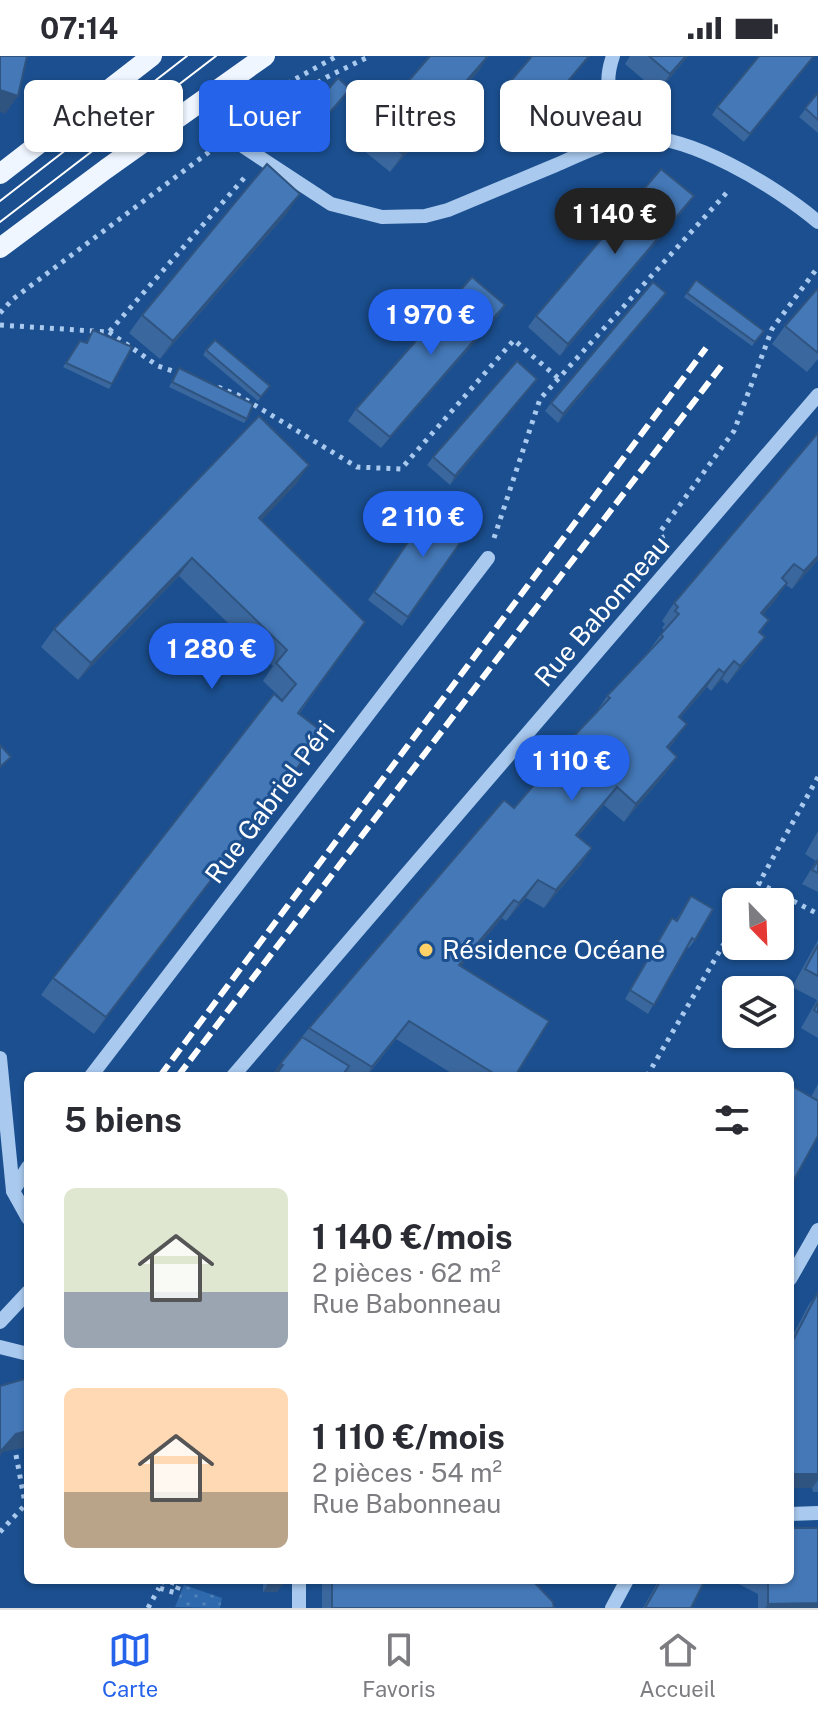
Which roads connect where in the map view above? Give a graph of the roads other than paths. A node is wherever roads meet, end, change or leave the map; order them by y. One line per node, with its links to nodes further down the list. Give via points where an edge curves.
1 (152, 56): 8 (main road)
2 (613, 56): 4 (street)
3 (263, 58): 10 (main road)
4 (609, 80)
5 (671, 142): 9 (street, via 706,151 745,172)
6 (252, 152): 7 (street, via 331,204 382,217 448,210)
7 (585, 152)
8 (0, 174)
9 (818, 222)
10 (0, 248)
11 (818, 395): 15 (street, Rue Babonneau)
12 (488, 558): 14 (street, Rue Gabriel Péri)
13 (0, 1058): 17 (street)
14 (94, 1072)
15 (236, 1072)
16 (24, 1173): 17 (street)
17 (13, 1191): 18 (street)
18 (24, 1211)
19 (818, 1230): 20 (street)
20 (794, 1272)
21 (24, 1296): 22 (street)
22 (0, 1322)
23 (0, 1347): 24 (street)
24 (24, 1353)
25 (818, 1513): 26 (street)
26 (794, 1514)
27 (299, 1584): 29 (street)
28 (625, 1584): 30 (street)
29 (299, 1608)
30 (612, 1608)

